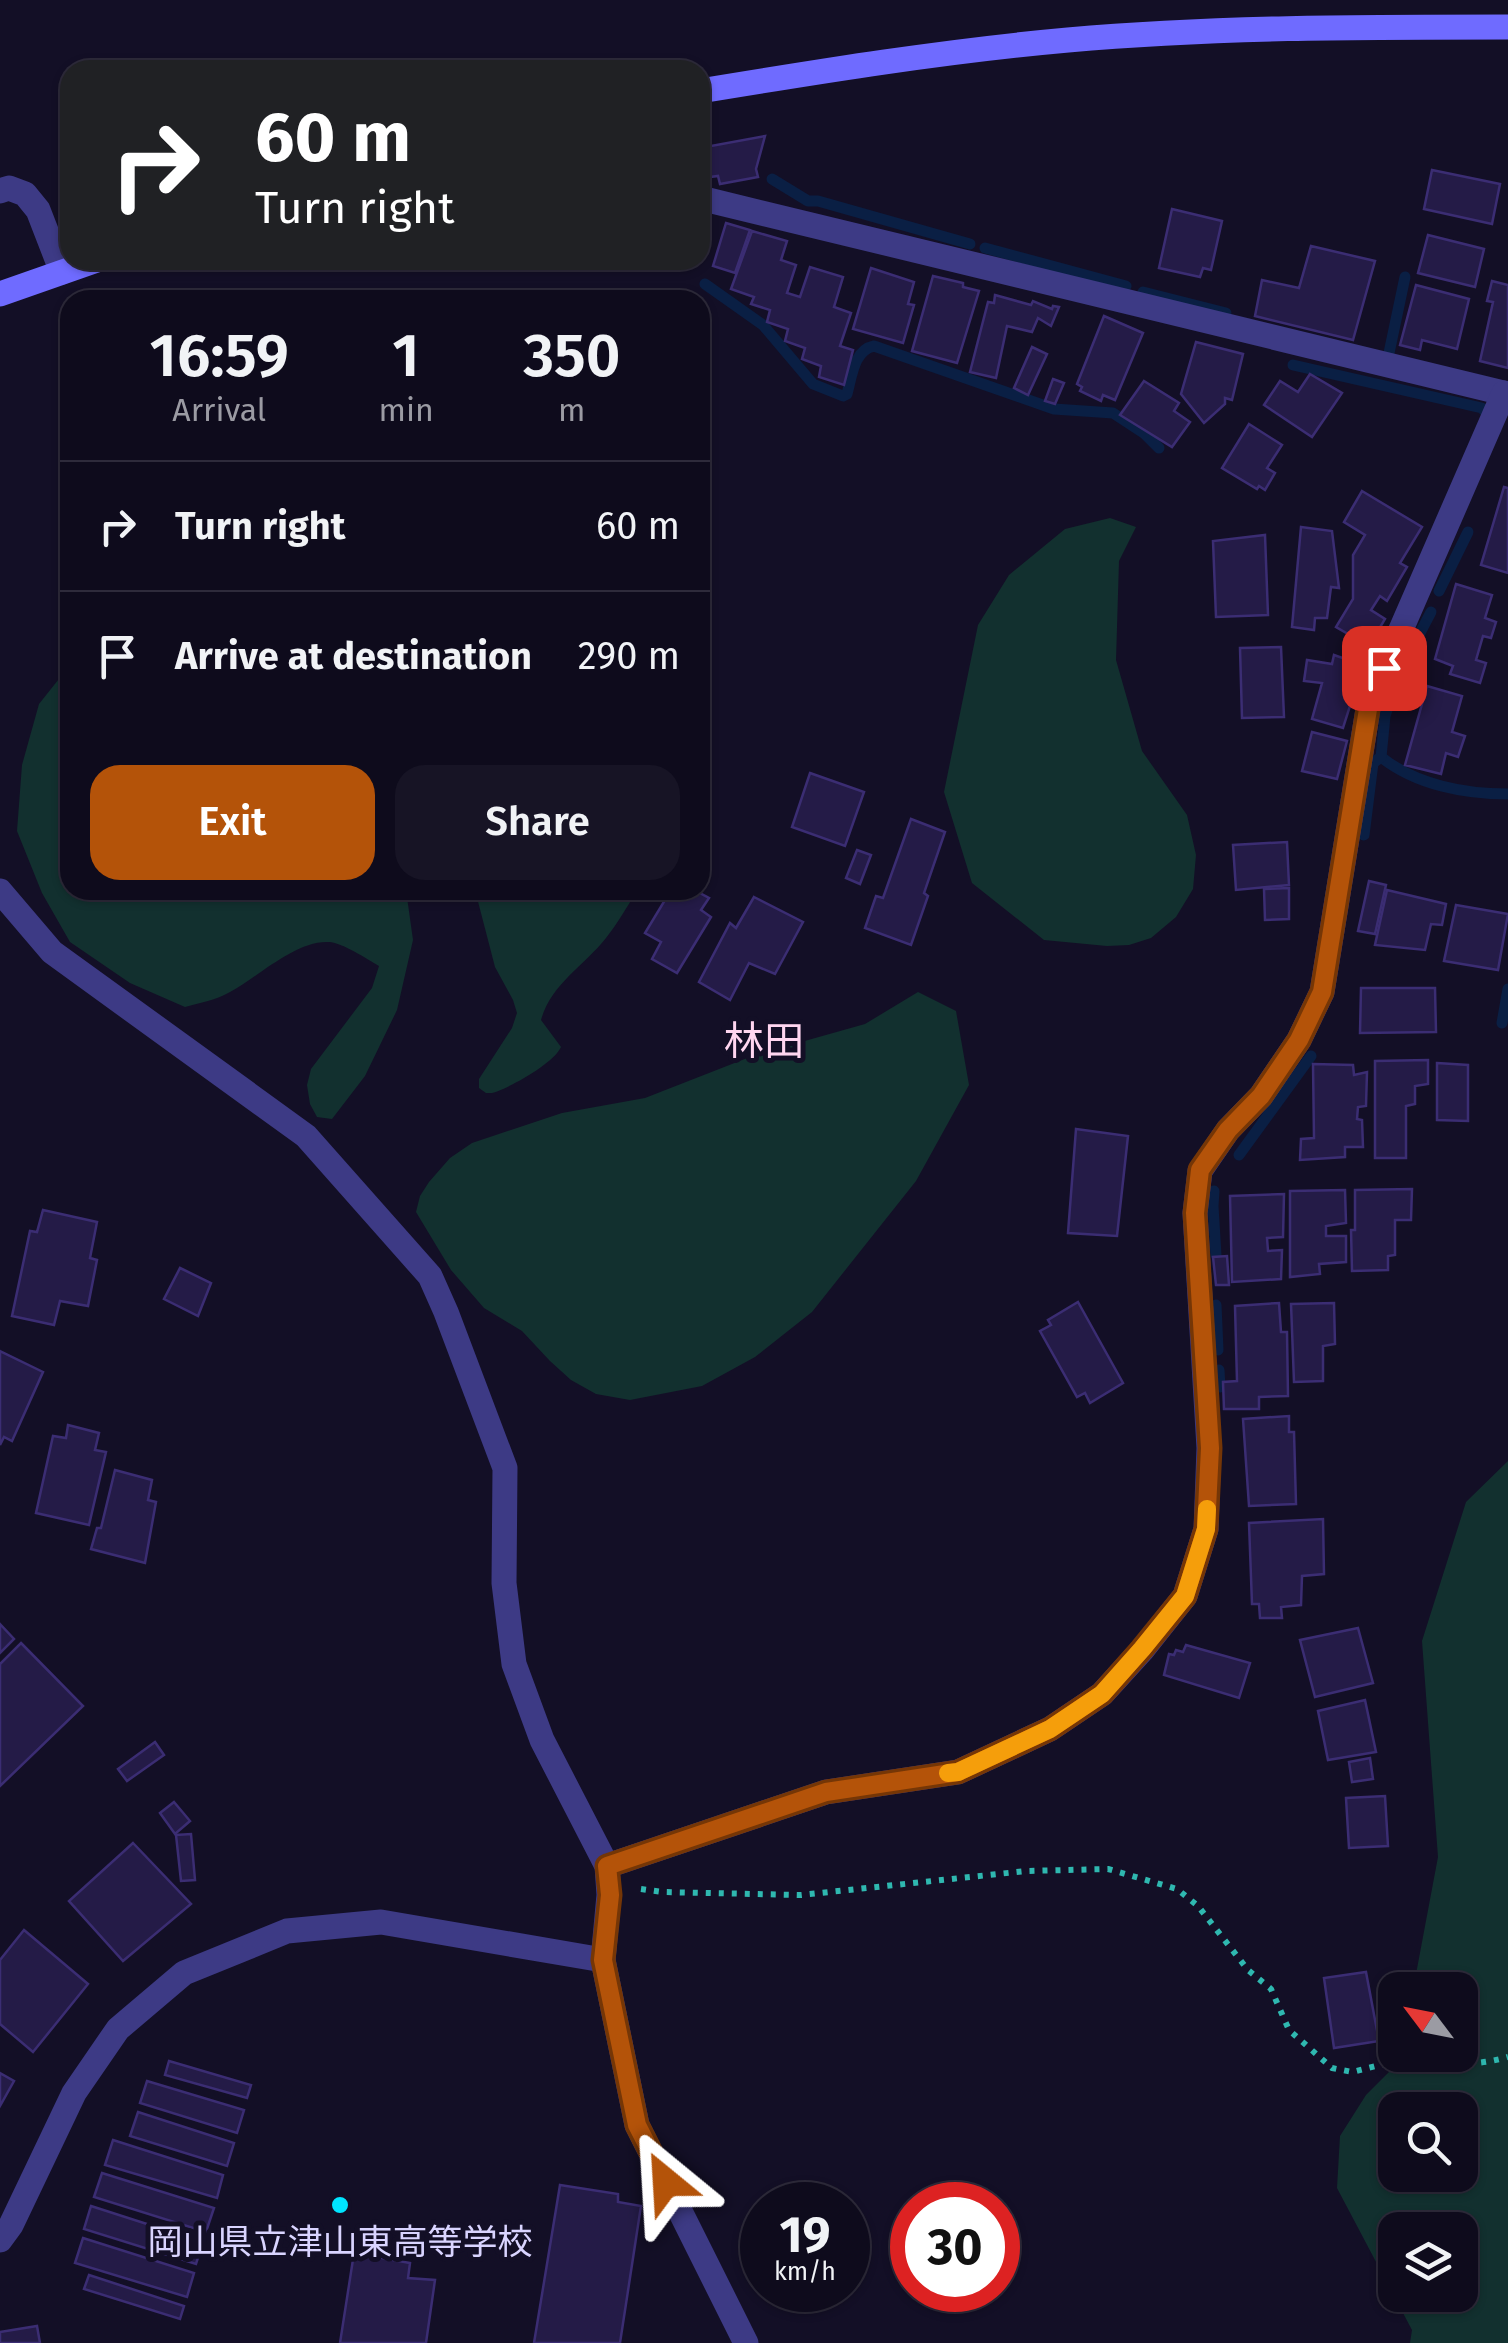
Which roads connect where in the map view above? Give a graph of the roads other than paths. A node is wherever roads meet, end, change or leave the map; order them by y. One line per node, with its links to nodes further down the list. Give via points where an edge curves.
1 (1508, 27): 2 (street, via 1310,26 1069,40)
2 (710, 89)
3 (0, 191): 5 (street, via 25,194 38,210)
4 (710, 200): 9 (street)
5 (60, 267)
6 (68, 270): 7 (street)
7 (62, 272): 8 (street)
8 (0, 294)
9 (1506, 393): 11 (street, via 1369,703 1322,992 1261,1096 1200,1170 1195,1213 1210,1448 1206,1529 1185,1596 1102,1694 1050,1729 958,1772 826,1792)
10 (0, 892): 11 (street, via 52,952 306,1136 430,1276 506,1468 504,1583 514,1664 542,1740)
11 (608, 1875): 12 (street)
12 (603, 1960): 13 (street, via 381,1922 288,1931 184,1973 118,2029 74,2093); 14 (street, via 637,2125)
13 (0, 2240)
14 (746, 2343)

